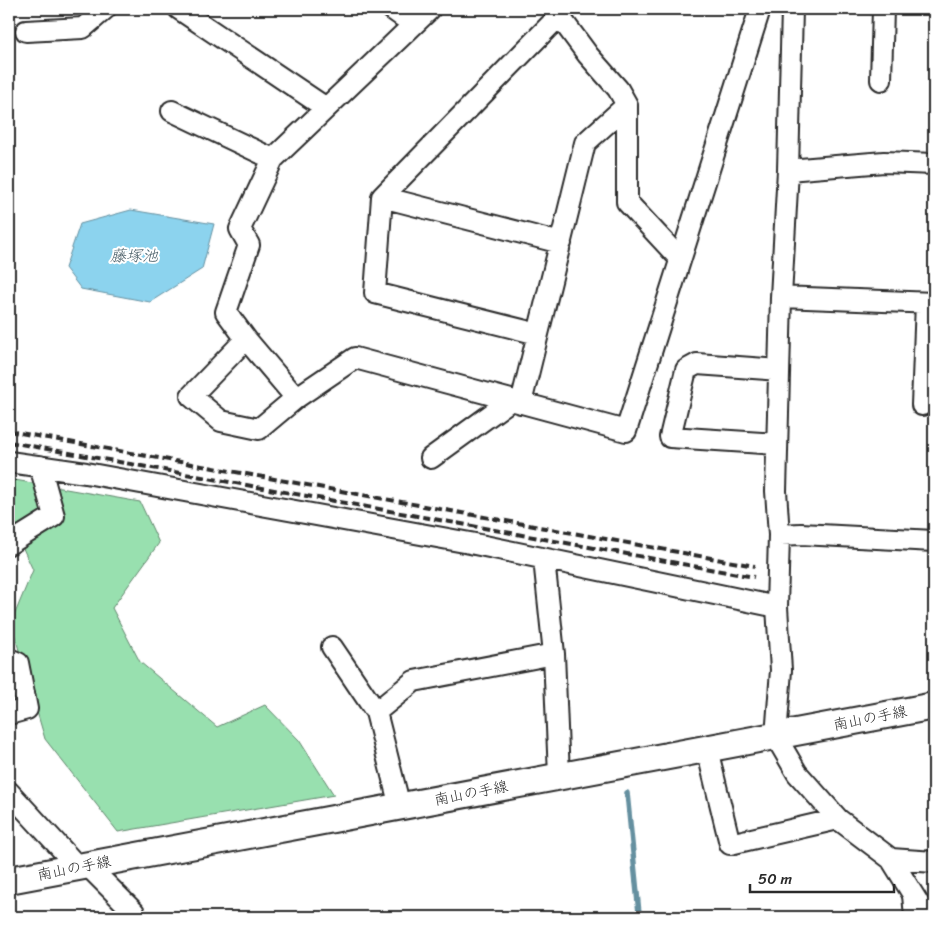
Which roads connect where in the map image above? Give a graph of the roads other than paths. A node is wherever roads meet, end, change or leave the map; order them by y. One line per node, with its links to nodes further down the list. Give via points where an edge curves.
1 (105, 9): 10 (street, via 83,28)
2 (179, 9): 13 (street)
3 (392, 9): 9 (street)
4 (430, 9): 9 (street)
5 (760, 9): 20 (street)
6 (792, 9): 17 (street)
7 (882, 9): 11 (street)
8 (556, 12): 12 (street); 18 (street)
9 (412, 24): 13 (street)
10 (26, 31)
11 (881, 80)
12 (627, 105): 19 (street, via 585,143); 20 (street, via 627,202)
13 (326, 108): 15 (street)
14 (172, 111): 15 (street)
15 (273, 159): 24 (street, via 240,229 250,245 226,312)
16 (934, 164): 17 (street, via 884,162)
17 (788, 170): 21 (street)
18 (382, 197): 19 (street); 23 (street, via 375,293)
19 (561, 242): 23 (street)
20 (680, 259): 27 (street, via 626,431)
21 (781, 297): 22 (street); 25 (street)
22 (930, 303): 28 (street)
23 (538, 334): 27 (street)
24 (246, 339): 26 (street); 26 (street, via 191,396 221,421 259,429)
25 (779, 370): 29 (street); 29 (street, via 696,364 686,370 670,437)
26 (296, 398): 27 (street, via 354,358)
27 (516, 401): 30 (street)
28 (922, 405)
29 (777, 444): 33 (street)
30 (430, 458)
31 (9, 462): 32 (street)
32 (40, 466): 35 (street, via 54,516); 36 (street)
33 (779, 535): 34 (street); 37 (street)
34 (934, 541)
35 (9, 544)
36 (544, 559): 37 (street); 39 (street)
37 (777, 607): 44 (street, via 781,670)
38 (332, 647): 42 (street)
39 (554, 654): 42 (street, via 414,681); 46 (street)
40 (9, 659): 43 (street, via 18,663 27,708)
41 (934, 706): 44 (street, 南山の手線)
42 (376, 712): 48 (street)
43 (9, 714)
44 (776, 736): 45 (street, 南山の手線); 49 (street, via 797,773)
45 (708, 749): 46 (street, 南山の手線); 49 (street, via 730,844)
46 (559, 776): 48 (street, 南山の手線)
47 (9, 792): 52 (street)
48 (400, 807): 52 (street, 南山の手線)
49 (838, 819): 50 (street)
50 (891, 859): 51 (street); 54 (street)
51 (934, 862)
52 (83, 867): 53 (street, 南山の手線); 55 (street, via 134,912)
53 (9, 880)
54 (907, 884): 56 (lane); 57 (street)
55 (135, 917)
56 (910, 917)
57 (928, 917)

